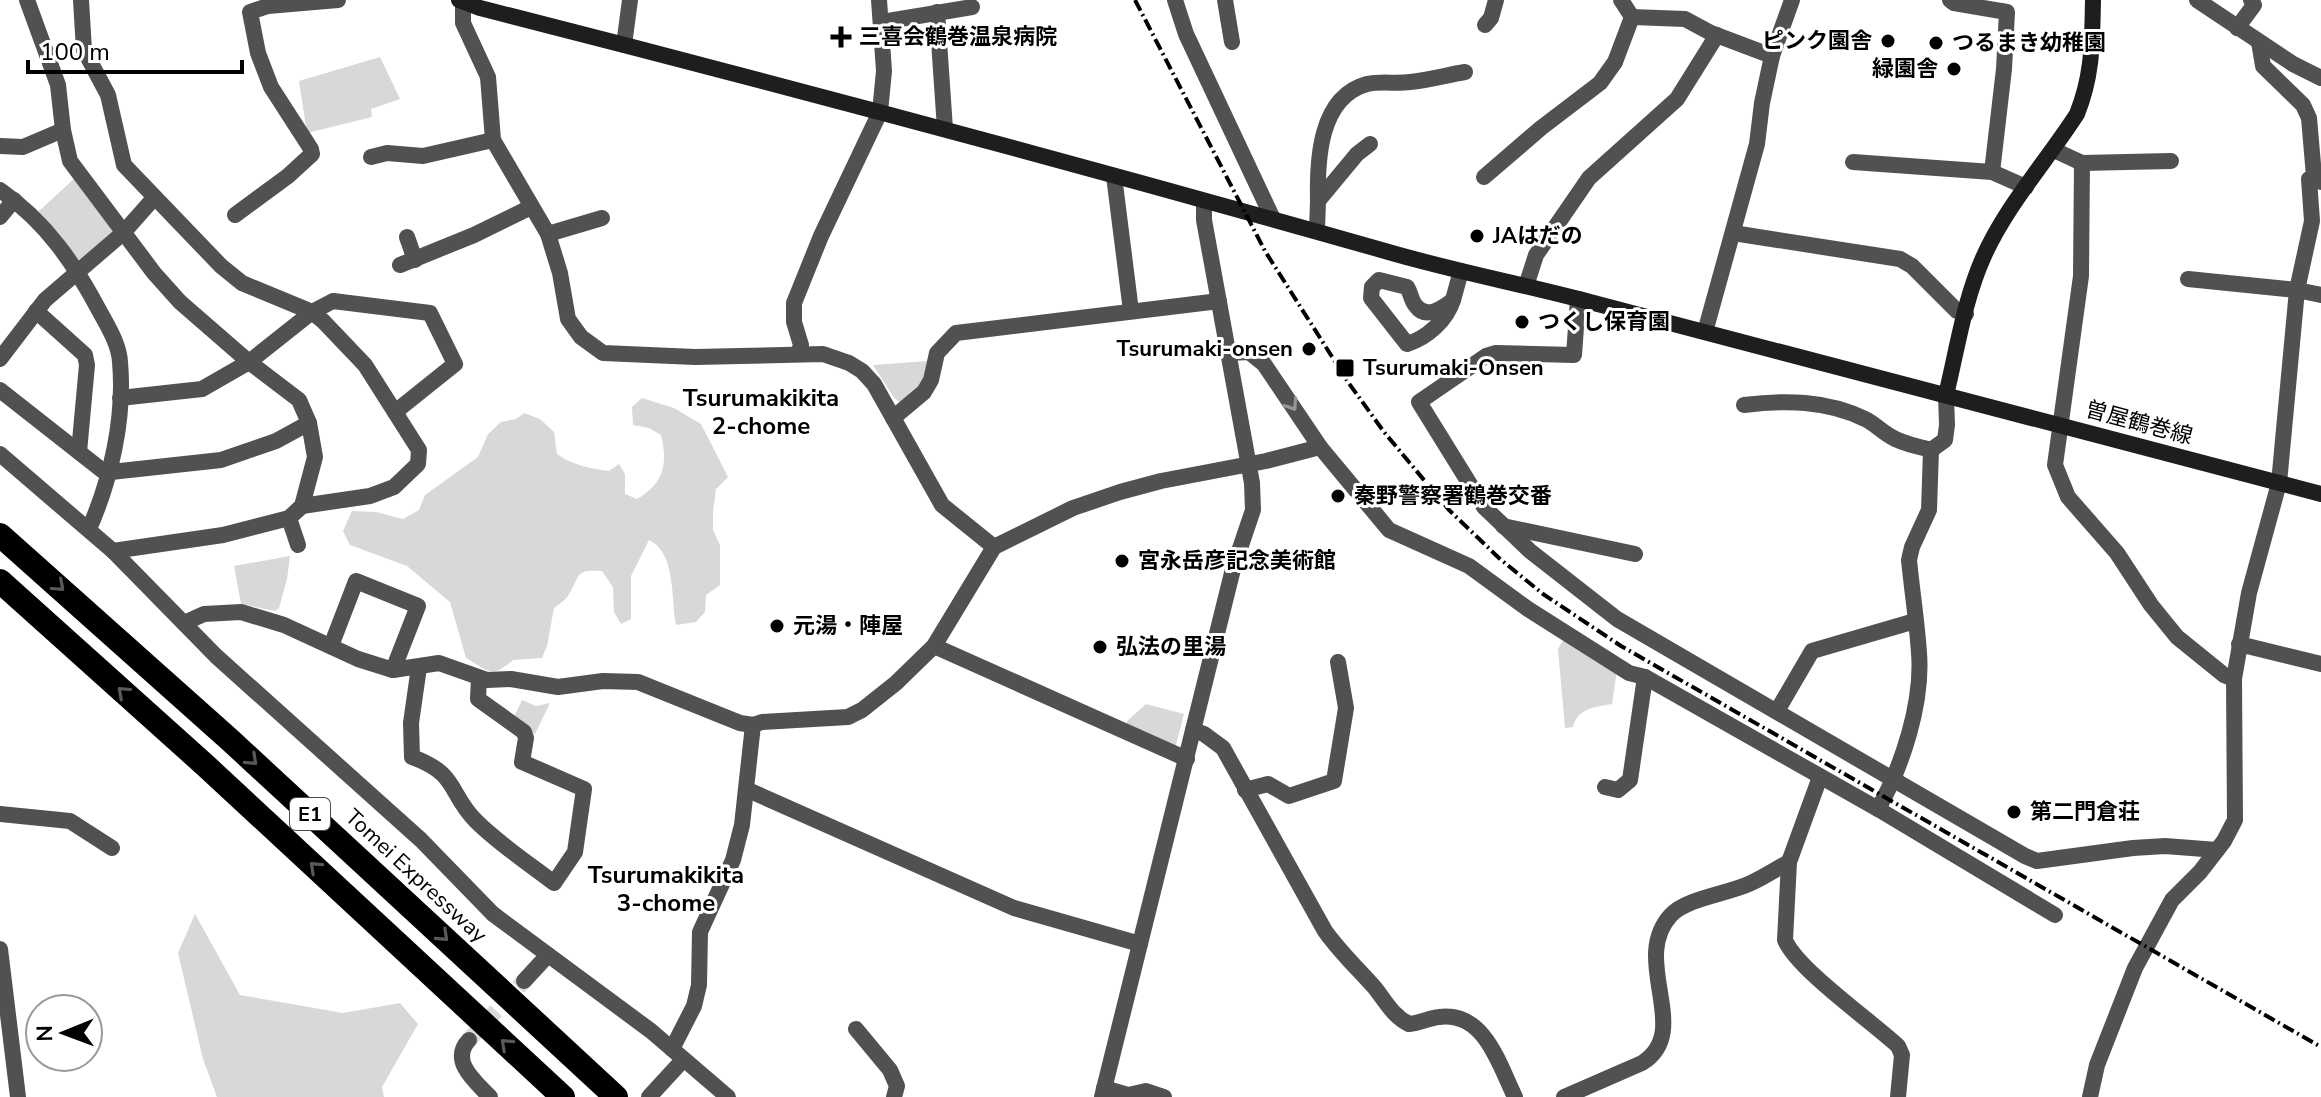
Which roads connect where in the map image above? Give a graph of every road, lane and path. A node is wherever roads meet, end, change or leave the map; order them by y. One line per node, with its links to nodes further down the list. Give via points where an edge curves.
1 (27, 0): 31 (street, via 58,85)
2 (81, 0): 46 (street, via 84,50 108,95 124,165)
3 (338, 0): 50 (street, via 250,12 271,87 312,154)
4 (630, 0): 25 (street)
5 (879, 0): 19 (street)
6 (1175, 0): 53 (street)
7 (1225, 0): 23 (street)
8 (1496, 0): 20 (street)
9 (1621, 0): 18 (street)
10 (1792, 0): 26 (street)
11 (1950, 0): 40 (street, via 2007,12)
12 (2093, 0): 35 (main road, via 2090,78 2077,114)
13 (2198, 0): 21 (street)
14 (2251, 0): 21 (street, via 2254,5)
15 (461, 1): 25 (main road, 曽屋鶴巻線); 32 (street, via 463,23 488,77)
16 (972, 7): 17 (street)
17 (937, 12): 19 (street); 30 (street)
18 (1632, 17): 22 (street, via 1685,19); 42 (street, via 1615,62 1600,83)
19 (882, 22): 29 (street)
20 (1485, 25)
21 (2237, 28): 24 (street)
22 (1717, 35): 26 (street); 62 (street, via 1677,99 1589,178 1536,255)
23 (1232, 42)
24 (2259, 42): 28 (street); 43 (street, via 2263,66 2303,105 2309,118)
25 (624, 45): 29 (main road, 曽屋鶴巻線)
26 (1772, 56): 56 (street, via 1757,144)
27 (1465, 72): 47 (street, via 1408,83 1369,83 1346,96 1327,123 1319,156)
28 (2321, 78)
29 (880, 112): 30 (main road, 曽屋鶴巻線); 77 (street, via 794,303)
30 (945, 129): 41 (main road, 曽屋鶴巻線)
31 (63, 130): 34 (street, via 23,147); 55 (street, via 70,161)
32 (493, 140): 36 (street, via 423,156); 49 (street)
33 (1370, 144): 47 (street)
34 (0, 146)
35 (2054, 150): 39 (street); 44 (main road)
36 (371, 157)
37 (2171, 161): 39 (street)
38 (1853, 162): 40 (street)
39 (2082, 163): 86 (street, via 2081,276)
40 (1992, 172): 44 (street)
41 (1114, 176): 48 (main road, 曽屋鶴巻線); 69 (street)
42 (1484, 177)
43 (2318, 179): 63 (street, via 2309,179 2311,232)
44 (2026, 187): 72 (main road, via 1983,259)
45 (7, 195): 51 (street); 60 (street, via 56,240)
46 (154, 198): 55 (street); 71 (street, via 242,283)
47 (1318, 201): 54 (street)
48 (1204, 202): 53 (main road, 曽屋鶴巻線); 67 (street)
49 (531, 207): 57 (street); 58 (street, via 407,262)
50 (235, 215)
51 (0, 217)
52 (602, 218): 57 (street)
53 (1273, 219): 54 (main road, 曽屋鶴巻線)
54 (1317, 230): 59 (main road, 曽屋鶴巻線)
55 (123, 233): 60 (street); 78 (street, via 180,302)
56 (1733, 233): 72 (street, via 1900,259); 74 (street)
57 (548, 234): 77 (street, via 568,319 603,353)
58 (407, 237)
59 (1461, 271): 62 (main road, 曽屋鶴巻線); 66 (street)
60 (79, 272): 68 (street); 81 (street, via 114,339)
61 (2188, 279): 63 (street)
62 (1526, 286): 65 (main road, 曽屋鶴巻線)
63 (2297, 290): 64 (street); 93 (street)
64 (2321, 295)
65 (1578, 299): 74 (main road, 曽屋鶴巻線); 96 (street, via 1574,355 1486,356 1419,402)
66 (1453, 300): 70 (street, via 1436,311); 73 (street, via 1443,321)
67 (1219, 301): 69 (street); 76 (street)
68 (36, 311): 75 (street); 89 (street, via 85,355)
69 (1131, 311): 84 (street, via 956,333 937,353 924,392)
70 (1422, 311): 73 (street); 73 (street, via 1407,287 1379,280 1372,287 1371,298 1403,342 1412,343)
71 (312, 312): 78 (street); 83 (street, via 365,365); 83 (street, via 333,301 430,313 455,364)
72 (1966, 314): 80 (main road)
73 (1428, 332)
74 (1705, 332): 80 (main road, 曽屋鶴巻線)
75 (2, 352)
76 (1229, 353): 87 (street, one-way to 87, via 1257,356); 91 (street)
77 (798, 354): 84 (street, via 823,354 862,371)
78 (249, 362): 81 (street, via 202,389); 85 (street, via 299,400)
79 (0, 390): 89 (street)
80 (1946, 395): 86 (main road, 曽屋鶴巻線); 88 (street, via 1945,440)
81 (120, 398): 92 (street)
82 (1744, 405): 88 (street, via 1806,402 1844,410 1900,441)
83 (395, 412): 95 (street, via 419,450 418,464 394,487)
84 (893, 418): 100 (street, via 942,505)
85 (309, 423): 92 (street, via 221,460); 95 (street, via 315,457)
86 (2060, 425): 93 (main road, 曽屋鶴巻線); 115 (street, via 2055,465 2068,497 2117,553 2177,637)
87 (1320, 447): 91 (street); 113 (street, via 1389,530 1469,566 1629,673)
88 (1931, 450): 104 (street, via 1929,510 1909,560)
89 (79, 452): 92 (street)
90 (0, 454): 97 (street)
91 (1249, 464): 100 (street, via 1120,492 1073,508); 118 (street, via 1253,510)
92 (111, 472): 97 (street)
93 (2279, 483): 94 (main road, 曽屋鶴巻線); 106 (street)
94 (2321, 494)
95 (296, 512): 99 (street); 101 (street, via 223,535)
96 (1501, 526): 102 (street); 116 (street, via 1617,619)
97 (89, 529): 101 (street)
98 (0, 535): 142 (highway, Tomei Expressway / E1, one-way to 142)
99 (298, 545)
100 (994, 547): 108 (street)
101 (113, 551): 105 (street)
102 (1635, 554)
103 (0, 581): 141 (highway, E1, one-way to 103)
104 (1915, 621): 116 (street, via 1812,651); 121 (street, via 1918,684)
105 (184, 623): 107 (street, via 204,614 241,612 286,619); 133 (street, via 421,840 493,914)
106 (2239, 644): 110 (street); 115 (street)
107 (331, 646): 112 (street); 112 (street, via 356,581 418,606)
108 (934, 646): 117 (street, via 896,683 848,717); 119 (street)
109 (1338, 662): 124 (street, via 1346,708 1334,781 1289,796 1268,784)
110 (2321, 664)
111 (419, 667): 112 (street); 114 (street, via 439,663); 114 (street, via 412,757 437,768 474,820 554,883 575,852 584,789 522,762 524,732 478,699)
112 (393, 670)
113 (1645, 677): 120 (street); 122 (street, via 1630,780 1618,790)
114 (479, 678): 117 (street, via 558,687 638,682)
115 (2234, 679): 128 (street, via 2235,820)
116 (1777, 711): 121 (street)
117 (753, 725): 123 (street)
118 (1193, 730): 119 (street); 124 (street, via 1223,748)
119 (1187, 759): 131 (street)
120 (1820, 777): 125 (street); 129 (street)
121 (1894, 780): 125 (street); 128 (street, via 2037,861 2144,847)
122 (1605, 787)
123 (748, 790): 131 (street, via 1014,908); 137 (street, via 733,860 700,932 699,985)
124 (1245, 790): 147 (street, via 1325,931 1397,1018 1409,1024 1439,1017 1479,1029)
125 (1878, 809): 130 (street)
126 (0, 814): 127 (street, via 70,821)
127 (112, 848)
128 (2217, 850): 150 (street, via 2172,900 2135,968)
129 (1789, 862): 148 (street, via 1751,883 1672,913 1655,946 1660,1046 1642,1063); 149 (street, via 1785,940 1790,952 1898,1046)
130 (2055, 915)
131 (1140, 944): 138 (street)
132 (0, 949): 139 (street)
133 (548, 955): 134 (street); 137 (street)
134 (524, 981)
135 (856, 1029): 145 (street, via 890,1070 897,1086)
136 (469, 1040): 140 (street, via 462,1062)
137 (677, 1054): 143 (street); 144 (street)
138 (1103, 1093): 146 (street, via 1146,1091)
139 (18, 1097)
140 (490, 1097)
141 (563, 1097)
142 (616, 1097)
143 (649, 1097)
144 (728, 1097)
145 (894, 1097)
146 (1164, 1097)
147 (1515, 1097)
148 (1564, 1097)
149 (1898, 1097)
150 (2090, 1097)

